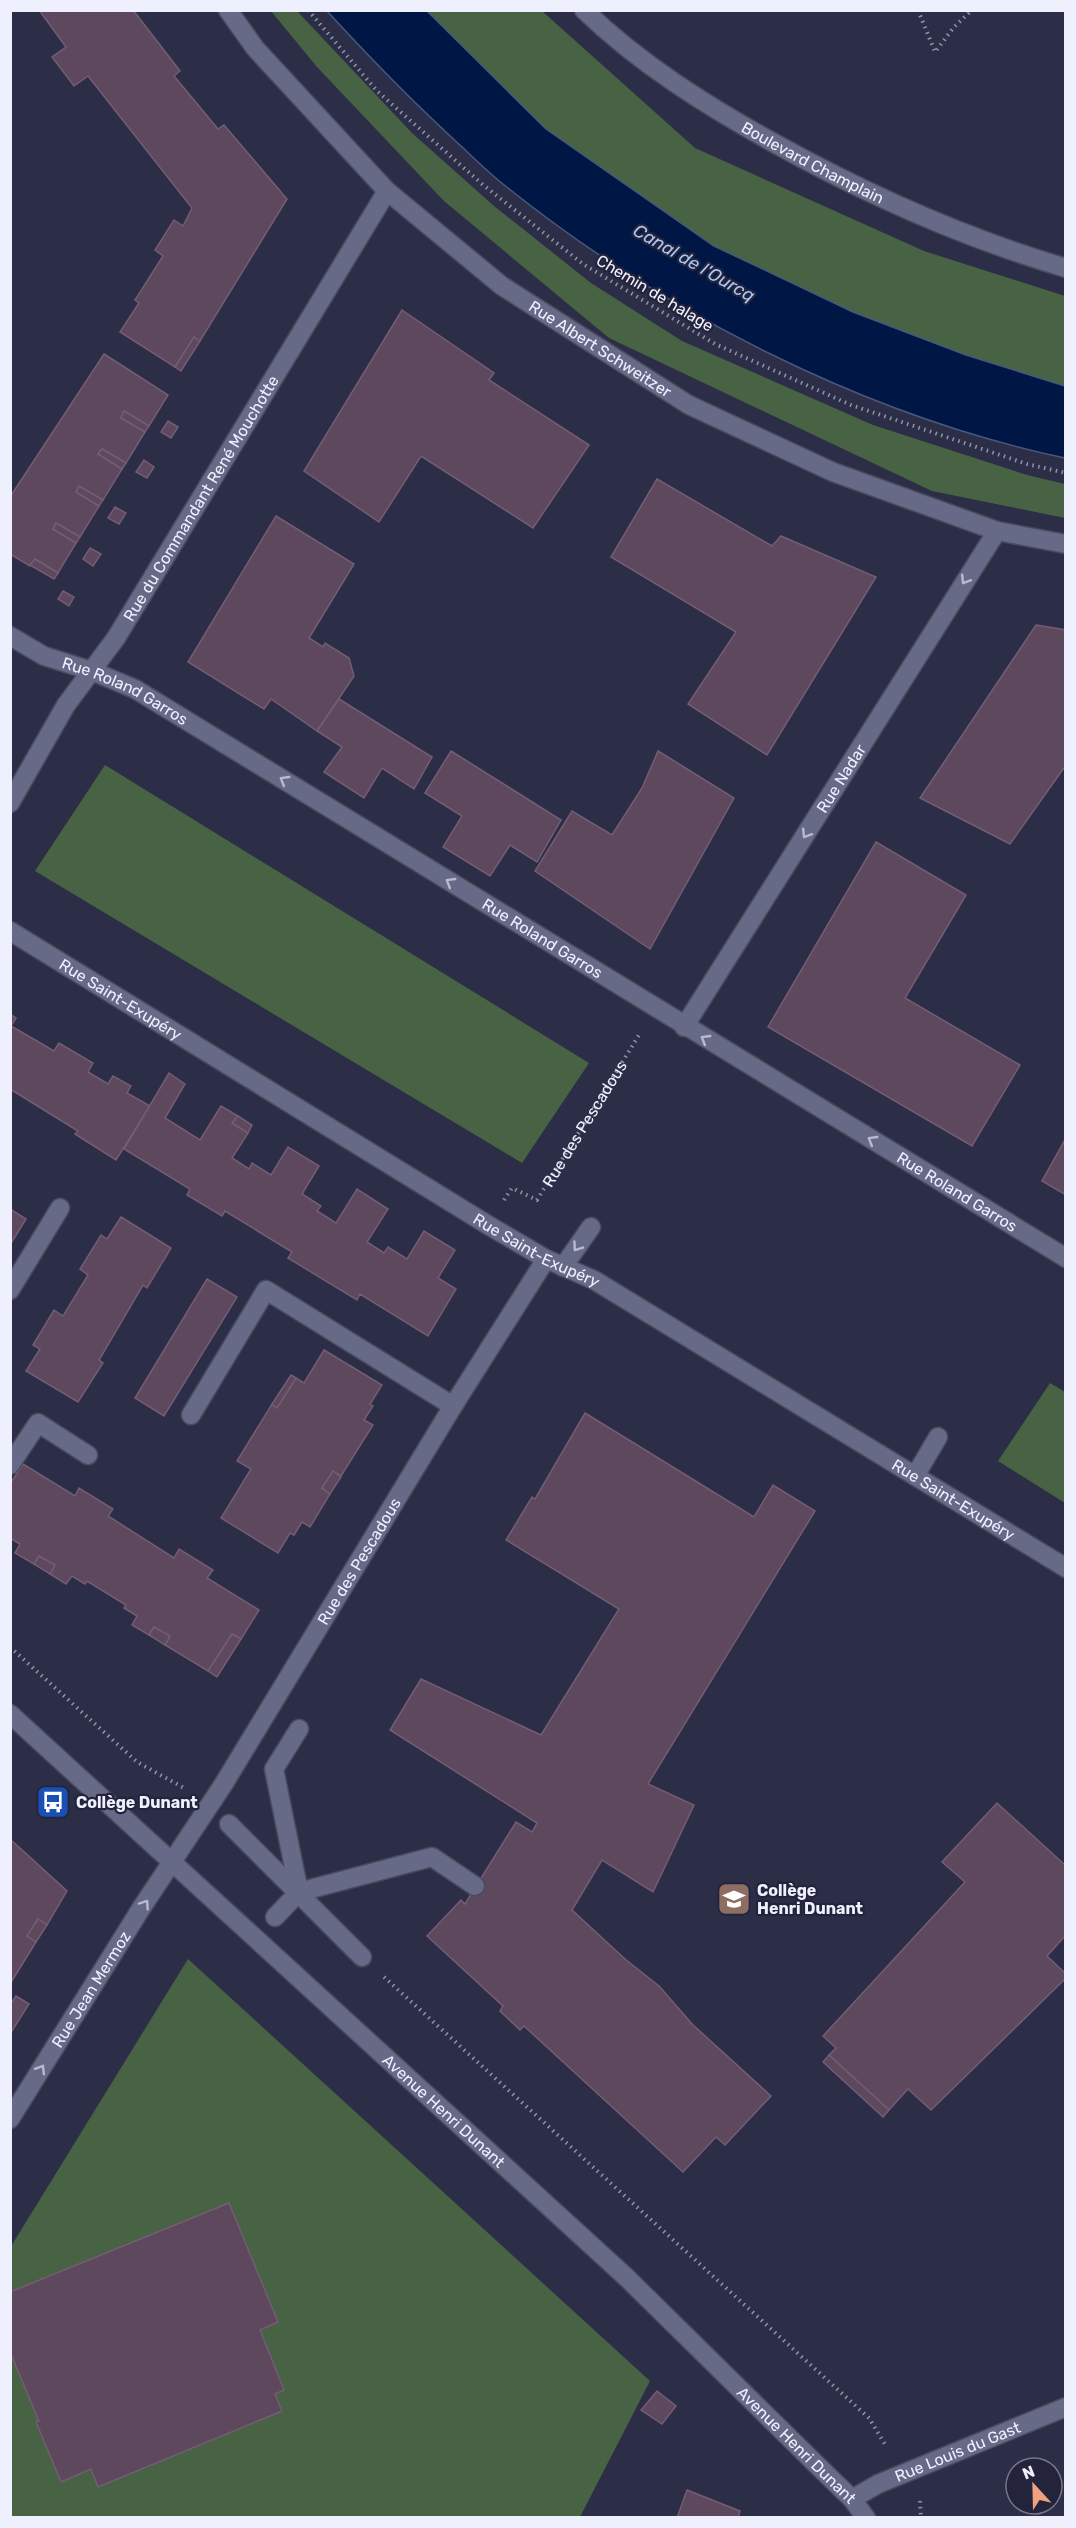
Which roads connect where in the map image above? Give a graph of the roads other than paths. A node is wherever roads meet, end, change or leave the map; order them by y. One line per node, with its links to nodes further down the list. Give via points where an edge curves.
1 (228, 10): 3 (street, Rue Albert Schweitzer, via 255,48)
2 (584, 10): 4 (street, Boulevard Champlain, via 606,31 710,107 819,168 927,219)
3 (387, 191): 5 (street, Rue Albert Schweitzer, via 502,286 689,405 833,472); 8 (street, Rue du Commandant René Mouchotte, via 116,638)
4 (1065, 267)
5 (997, 531): 6 (street, Rue Albert Schweitzer); 11 (street, Rue Nadar, one-way to 11)
6 (1065, 544)
7 (10, 636): 8 (street, Rue Roland Garros, via 44,656)
8 (92, 671): 9 (street, Rue du Commandant René Mouchotte, via 66,705); 11 (street, Rue Roland Garros, one-way to 8, via 135,689)
9 (10, 803)
10 (10, 932): 15 (street, Rue Saint-Exupéry)
11 (684, 1027): 14 (street, Rue Roland Garros, one-way to 11)
12 (60, 1208): 16 (street)
13 (591, 1227): 15 (street, Rue des Pescadous, one-way to 15)
14 (1065, 1258)
15 (554, 1263): 17 (street, Rue des Pescadous); 22 (street, Rue Saint-Exupéry, via 594,1280)
16 (10, 1290)
17 (453, 1406): 18 (street, via 266,1290); 27 (street, Rue des Pescadous)
18 (191, 1415)
19 (938, 1437): 22 (street)
20 (88, 1455): 21 (street, via 38,1423)
21 (10, 1465)
22 (915, 1476): 23 (street, Rue Saint-Exupéry)
23 (1065, 1568)
24 (10, 1714): 27 (street, Avenue Henri Dunant)
25 (299, 1729): 29 (street, via 270,1766)
26 (229, 1824): 29 (street)
27 (173, 1862): 32 (street, Rue Jean Mermoz, one-way to 27); 34 (street, Avenue Henri Dunant, via 626,2277)
28 (475, 1886): 29 (street, via 432,1857)
29 (299, 1892): 30 (street); 31 (street)
30 (274, 1917)
31 (362, 1957)
32 (10, 2119)
33 (1065, 2407): 34 (street, Rue Louis du Gast, via 878,2484)
34 (852, 2499): 35 (street, Avenue Henri Dunant)
35 (866, 2517)

